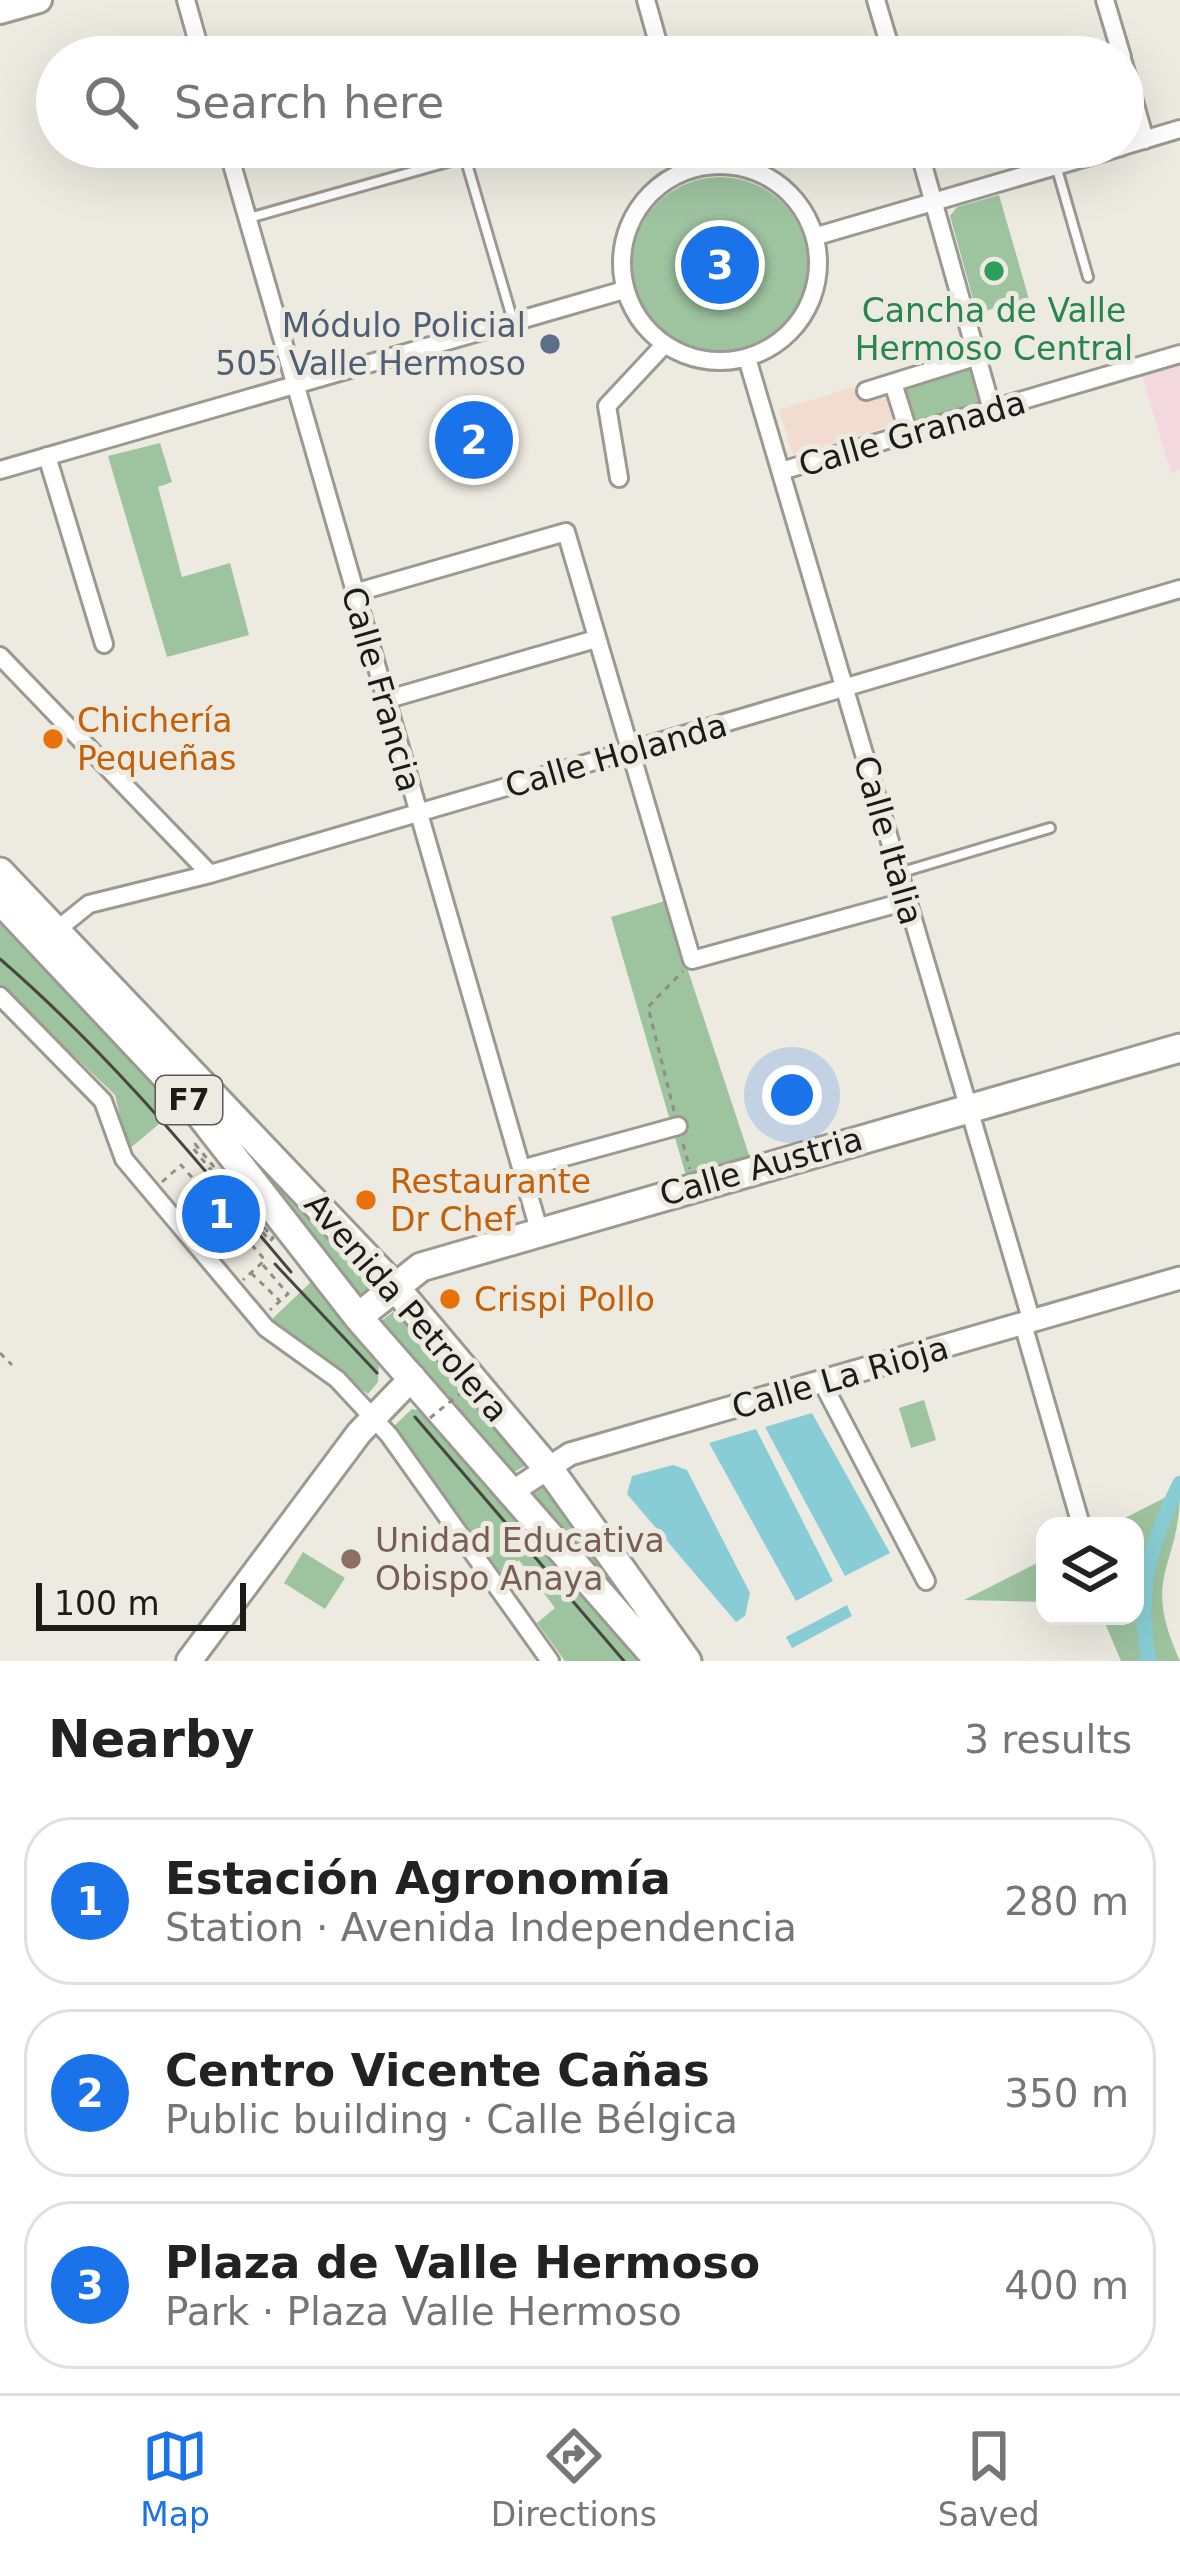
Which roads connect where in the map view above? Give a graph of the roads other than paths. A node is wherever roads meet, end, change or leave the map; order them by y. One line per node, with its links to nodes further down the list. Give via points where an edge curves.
1 (39, 0): 6 (main road)
2 (185, 0): 7 (street)
3 (646, 0): 8 (street)
4 (876, 0): 9 (street)
5 (1105, 0): 10 (street)
6 (0, 11)
7 (196, 36)
8 (656, 36)
9 (886, 36)
10 (1115, 36)
11 (1180, 129): 13 (street)
12 (1144, 136): 13 (street)
13 (1145, 140)
14 (233, 168): 22 (street, Calle Francia)
15 (412, 168): 22 (lane)
16 (469, 168): 26 (lane)
17 (693, 168): 23 (street, via 752,170 780,185); 25 (street, via 640,204 622,242)
18 (924, 168): 21 (street)
19 (1050, 168): 21 (street)
20 (1058, 168): 24 (lane)
21 (934, 203): 23 (street); 29 (street)
22 (247, 219): 32 (street, Calle Francia)
23 (817, 236): 30 (street, via 809,304 783,338)
24 (1088, 278)
25 (624, 290): 26 (street); 27 (street)
26 (513, 322): 32 (street)
27 (664, 345): 30 (street, via 704,361); 39 (street, via 607,406)
28 (1180, 354): 34 (street, Calle Granada)
29 (978, 356): 31 (street); 34 (street)
30 (747, 358): 38 (street, Calle Italia)
31 (893, 383): 33 (street); 35 (street)
32 (294, 385): 36 (street); 41 (street, Calle Francia)
33 (866, 391)
34 (992, 410): 35 (street, Calle Granada)
35 (909, 434): 38 (street, Calle Granada)
36 (47, 456): 37 (street); 43 (street)
37 (0, 470)
38 (781, 471): 45 (street, Calle Italia)
39 (619, 478)
40 (1180, 589): 45 (street, Calle Holanda)
41 (353, 593): 42 (street, via 566,532); 46 (street, Calle Francia)
42 (596, 639): 46 (street); 47 (street)
43 (104, 644)
44 (0, 656): 52 (street)
45 (844, 688): 47 (street, Calle Holanda); 51 (street, Calle Italia)
46 (385, 700): 48 (street, Calle Francia)
47 (631, 751): 48 (street, Calle Holanda); 54 (street, via 692,960)
48 (419, 814): 52 (street, Calle Holanda); 60 (street, Calle Francia)
49 (1050, 828): 51 (lane)
50 (0, 872): 55 (highway, Avenida Petrolera / F7)
51 (898, 873): 54 (street, Calle Italia)
52 (210, 874): 55 (street, Calle Holanda, via 89,904)
53 (0, 900): 64 (highway, Avenida Petrolera / F7, via 191,1103)
54 (907, 901): 58 (street, Calle Italia)
55 (58, 929): 63 (highway, Avenida Petrolera / F7)
56 (0, 996): 68 (street, via 103,1100 124,1159 266,1328 337,1379)
57 (1180, 1048): 58 (highway, Calle Austria)
58 (967, 1106): 61 (highway, Calle Austria); 65 (street, Calle Italia)
59 (678, 1126): 60 (street)
60 (521, 1169): 61 (street, Calle Francia)
61 (539, 1230): 63 (highway, Calle Austria, via 421,1267)
62 (1180, 1278): 65 (street, Calle La Rioja)
63 (394, 1286): 64 (highway, Calle Austria); 69 (highway, Avenida Petrolera / F7)
64 (358, 1317): 66 (highway, Avenida Petrolera / F7)
65 (1028, 1323): 67 (street, Calle La Rioja); 71 (street, Calle Italia)
66 (413, 1377): 68 (main road); 70 (highway, Avenida Petrolera / F7)
67 (822, 1382): 69 (street, Calle La Rioja, via 570,1454); 72 (street)
68 (374, 1418): 73 (main road); 74 (street)
69 (547, 1468): 70 (street, Calle La Rioja); 76 (highway, Avenida Petrolera / F7)
70 (509, 1494): 75 (highway, Avenida Petrolera / F7)
71 (1079, 1517)
72 (926, 1581)
73 (188, 1661)
74 (550, 1661)
75 (659, 1661)
76 (687, 1661)

